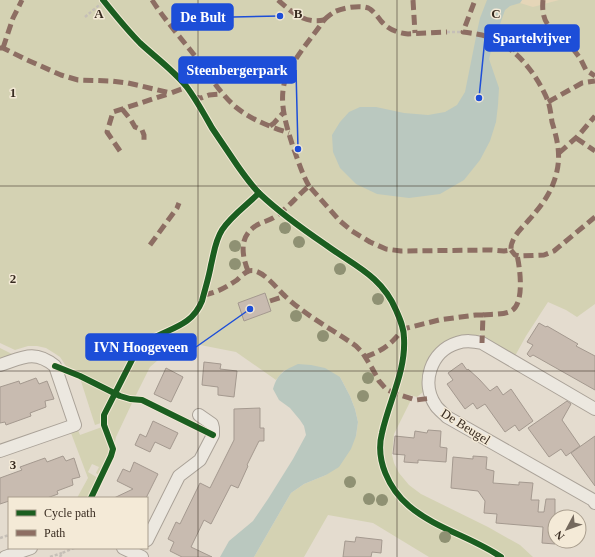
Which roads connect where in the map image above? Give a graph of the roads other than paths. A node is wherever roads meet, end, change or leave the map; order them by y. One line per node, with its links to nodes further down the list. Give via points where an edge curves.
1 (0, 365): 4 (street, via 30,356 42,357 49,361 55,366 75,425)
2 (595, 409): 5 (street, De Beugel, via 482,343 472,341 459,342 448,347 437,357 428,382 436,406 447,417)
3 (199, 415): 6 (street, via 212,424 213,435 200,460 179,476)
4 (0, 451)
5 (595, 503)
6 (148, 538)
7 (28, 549): 10 (street)
8 (126, 549): 9 (street)
9 (141, 554)
10 (5, 557)

